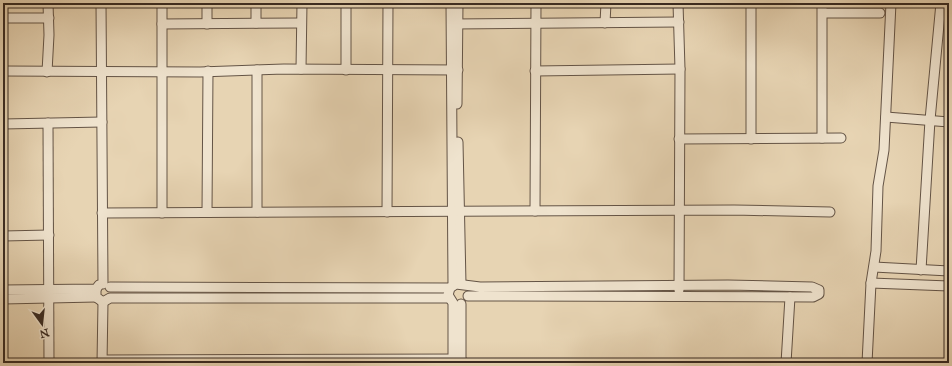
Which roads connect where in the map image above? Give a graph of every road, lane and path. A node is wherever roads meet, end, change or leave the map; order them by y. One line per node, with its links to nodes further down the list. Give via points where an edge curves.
1 (48, 3): 21 (street)
2 (101, 3): 37 (street)
3 (162, 3): 27 (street)
4 (207, 3): 28 (street)
5 (256, 3): 23 (street)
6 (302, 3): 24 (street)
7 (346, 3): 33 (street)
8 (388, 3): 34 (street)
9 (451, 3): 29 (street)
10 (458, 3): 29 (street)
11 (536, 3): 25 (street)
12 (606, 3): 26 (street)
13 (678, 3): 22 (street)
14 (751, 3): 51 (street)
15 (822, 3): 18 (street)
16 (891, 3): 42 (street)
17 (941, 3): 43 (street)
18 (822, 13): 19 (street); 48 (street)
19 (880, 13)
20 (3, 18): 21 (street)
21 (49, 18): 41 (street)
22 (679, 22): 26 (street); 31 (street)
23 (256, 23): 24 (street); 28 (street)
24 (301, 23): 30 (street)
25 (536, 23): 26 (street); 29 (street); 40 (street)
26 (605, 23)
27 (162, 24): 28 (street); 38 (street)
28 (207, 24)
29 (455, 24): 35 (street)
30 (301, 69): 32 (street); 33 (street)
31 (680, 69): 40 (street); 50 (street)
32 (257, 70): 39 (street); 55 (street)
33 (346, 70): 34 (street)
34 (388, 70): 35 (street); 56 (street)
35 (455, 70): 57 (street)
36 (3, 71): 41 (street)
37 (102, 71): 38 (street); 41 (street); 44 (street)
38 (162, 71): 39 (street); 60 (street)
39 (208, 71): 54 (street)
40 (535, 71): 53 (street)
41 (46, 72)
42 (886, 117): 43 (street); 63 (street, via 878,186)
43 (930, 120): 45 (street); 64 (street)
44 (102, 122): 46 (street); 59 (street)
45 (949, 122)
46 (48, 123): 47 (street); 61 (street)
47 (3, 124)
48 (822, 138): 49 (street); 51 (street)
49 (841, 138)
50 (680, 139): 51 (street); 52 (street)
51 (751, 139)
52 (679, 210): 53 (street); 58 (street); 68 (street)
53 (535, 211): 57 (street)
54 (207, 212): 55 (street); 60 (street)
55 (257, 212): 56 (street)
56 (387, 212): 57 (street)
57 (456, 212): 67 (street)
58 (830, 212)
59 (102, 213): 60 (street); 71 (street)
60 (162, 213)
61 (49, 235): 62 (street); 72 (street)
62 (3, 236)
63 (874, 267): 64 (street); 66 (street)
64 (921, 270): 65 (street)
65 (949, 271)
66 (871, 283): 69 (street); 86 (street)
67 (457, 286): 68 (street); 71 (street); 73 (street); 77 (street)
68 (679, 286): 74 (street); 75 (street, via 812,287 819,290 819,294 813,297)
69 (949, 286)
70 (3, 290): 72 (street)
71 (103, 293): 72 (street); 77 (street); 83 (street)
72 (50, 294): 76 (street); 84 (street)
73 (468, 296): 74 (street); 77 (street, via 465,301)
74 (679, 296): 75 (street)
75 (790, 297): 85 (street)
76 (3, 299)
77 (454, 302): 82 (street)
78 (158, 361): 79 (street); 83 (street)
79 (203, 361): 80 (street)
80 (345, 361): 81 (street)
81 (392, 361): 82 (street)
82 (457, 361)
83 (102, 362)
84 (49, 363)
85 (786, 363)
86 (867, 363)

